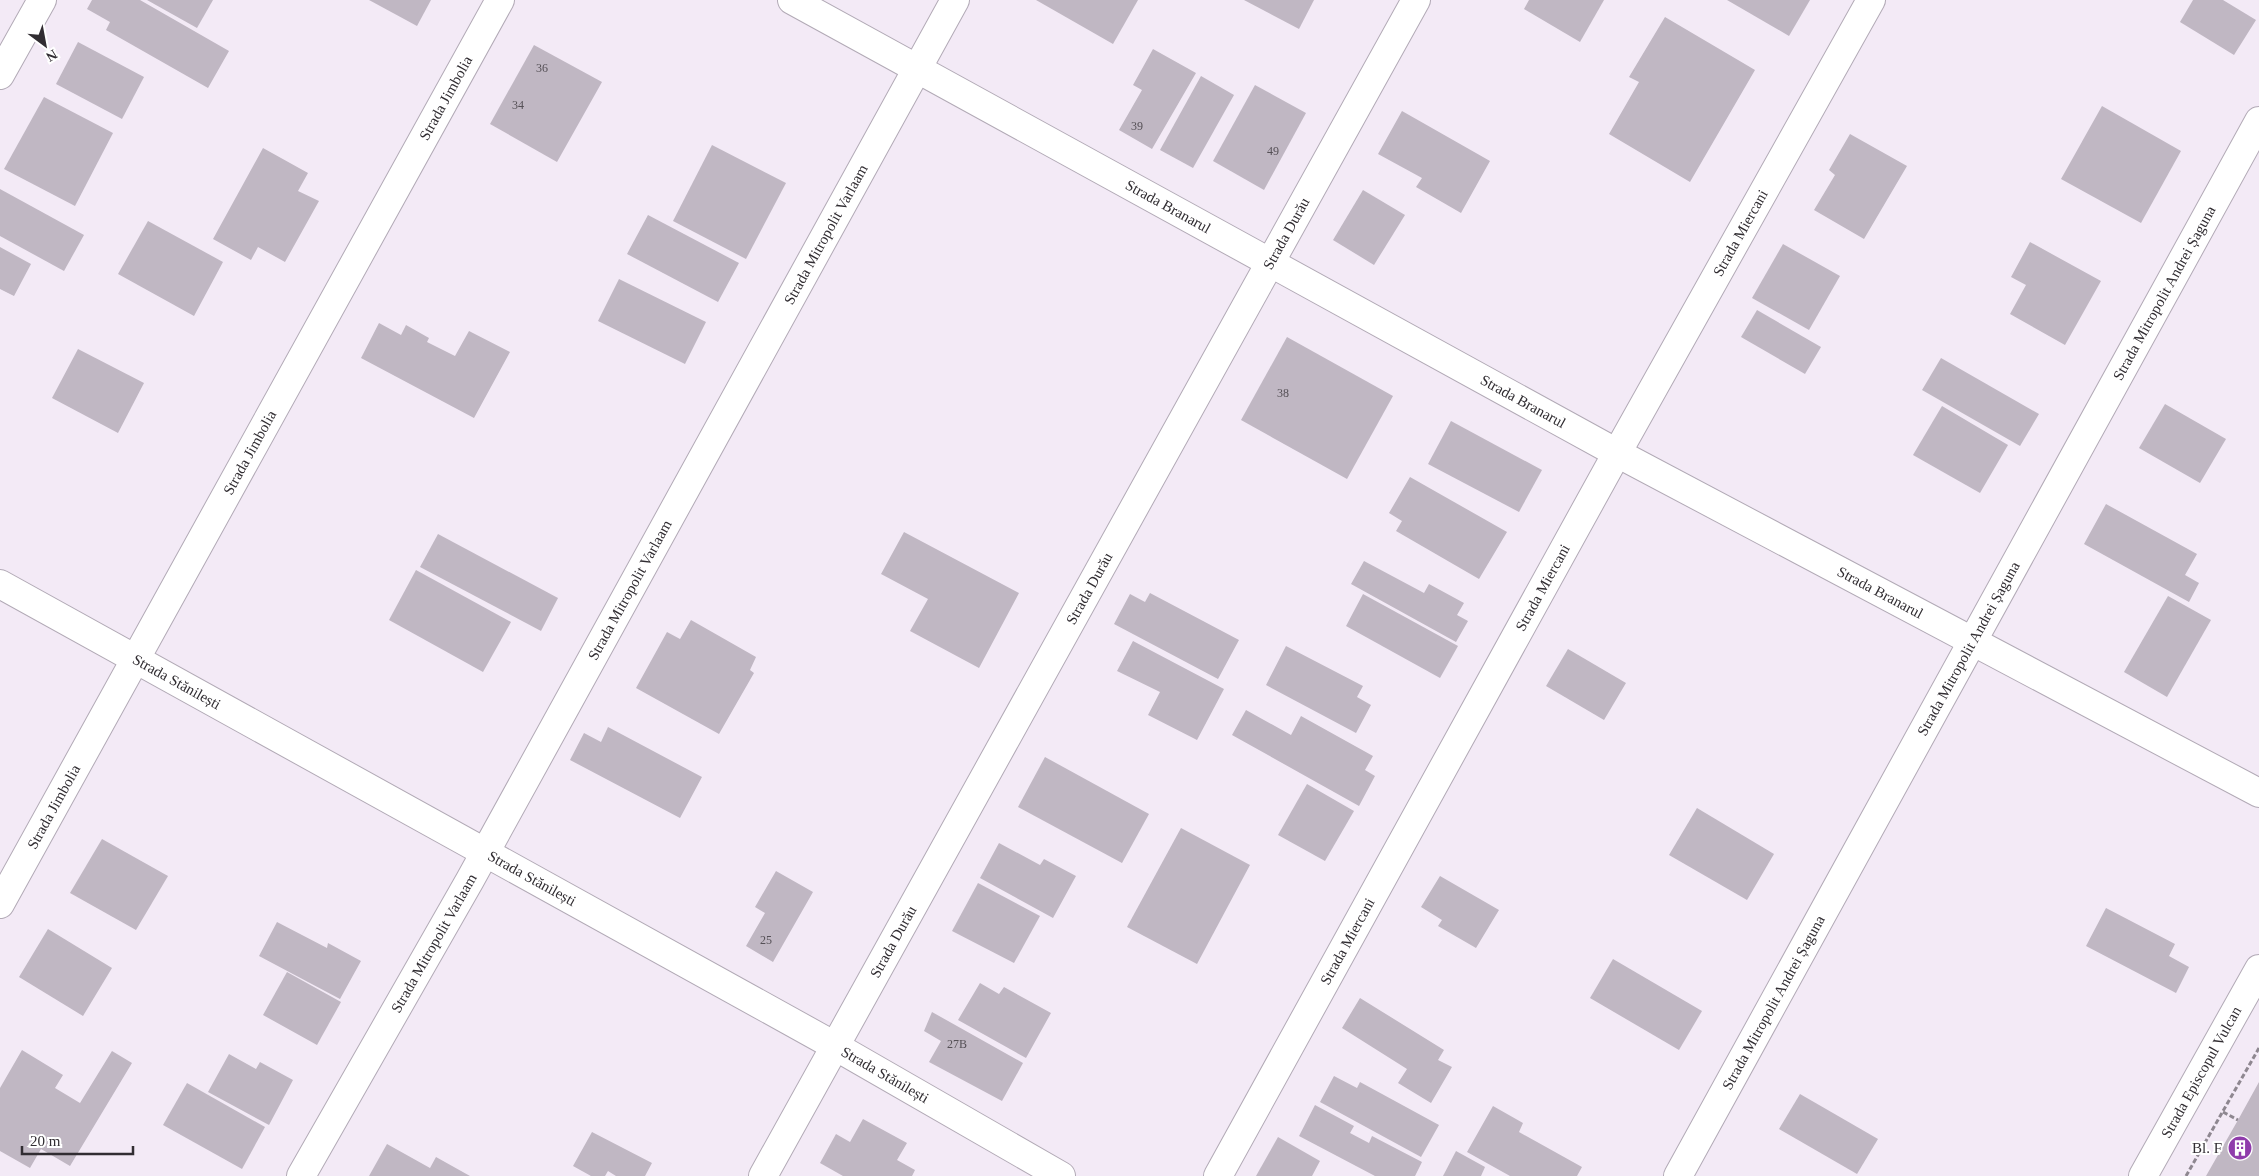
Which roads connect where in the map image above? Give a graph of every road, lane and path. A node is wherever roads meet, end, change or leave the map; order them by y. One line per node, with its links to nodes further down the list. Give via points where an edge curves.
1 (42, 0): 8 (street)
2 (500, 0): 14 (street, Strada Jimbolia)
3 (792, 0): 7 (street, Strada Branarul)
4 (955, 0): 7 (street, Strada Mitropolit Varlaam)
5 (1416, 0): 10 (street, Strada Durău)
6 (1871, 0): 11 (street, Strada Miercani)
7 (918, 69): 10 (street, Strada Branarul); 16 (street, Strada Mitropolit Varlaam)
8 (0, 75)
9 (2259, 121): 13 (street, Strada Mitropolit Andrei Șaguna)
10 (1271, 263): 11 (street, Strada Branarul); 19 (street, Strada Durău)
11 (1617, 453): 13 (street, Strada Branarul); 26 (street, Strada Miercani)
12 (0, 584): 14 (street, Strada Stănilești)
13 (1971, 642): 15 (street, Strada Branarul); 27 (street, Strada Mitropolit Andrei Șaguna)
14 (136, 658): 16 (street, Strada Stănilești); 17 (street, Strada Jimbolia)
15 (2259, 793)
16 (486, 852): 19 (street, Strada Stănilești); 23 (street, Strada Mitropolit Varlaam)
17 (0, 904)
18 (2259, 969): 28 (street, Strada Episcopul Vulcan)
19 (835, 1046): 24 (street, Strada Durău); 25 (street, Strada Stănilești)
20 (2259, 1048): 21 (path)
21 (2223, 1112): 22 (path); 29 (path)
22 (2238, 1120)
23 (301, 1176)
24 (763, 1176)
25 (1061, 1176)
26 (1218, 1176)
27 (1678, 1176)
28 (2143, 1176)
29 (2186, 1176)

